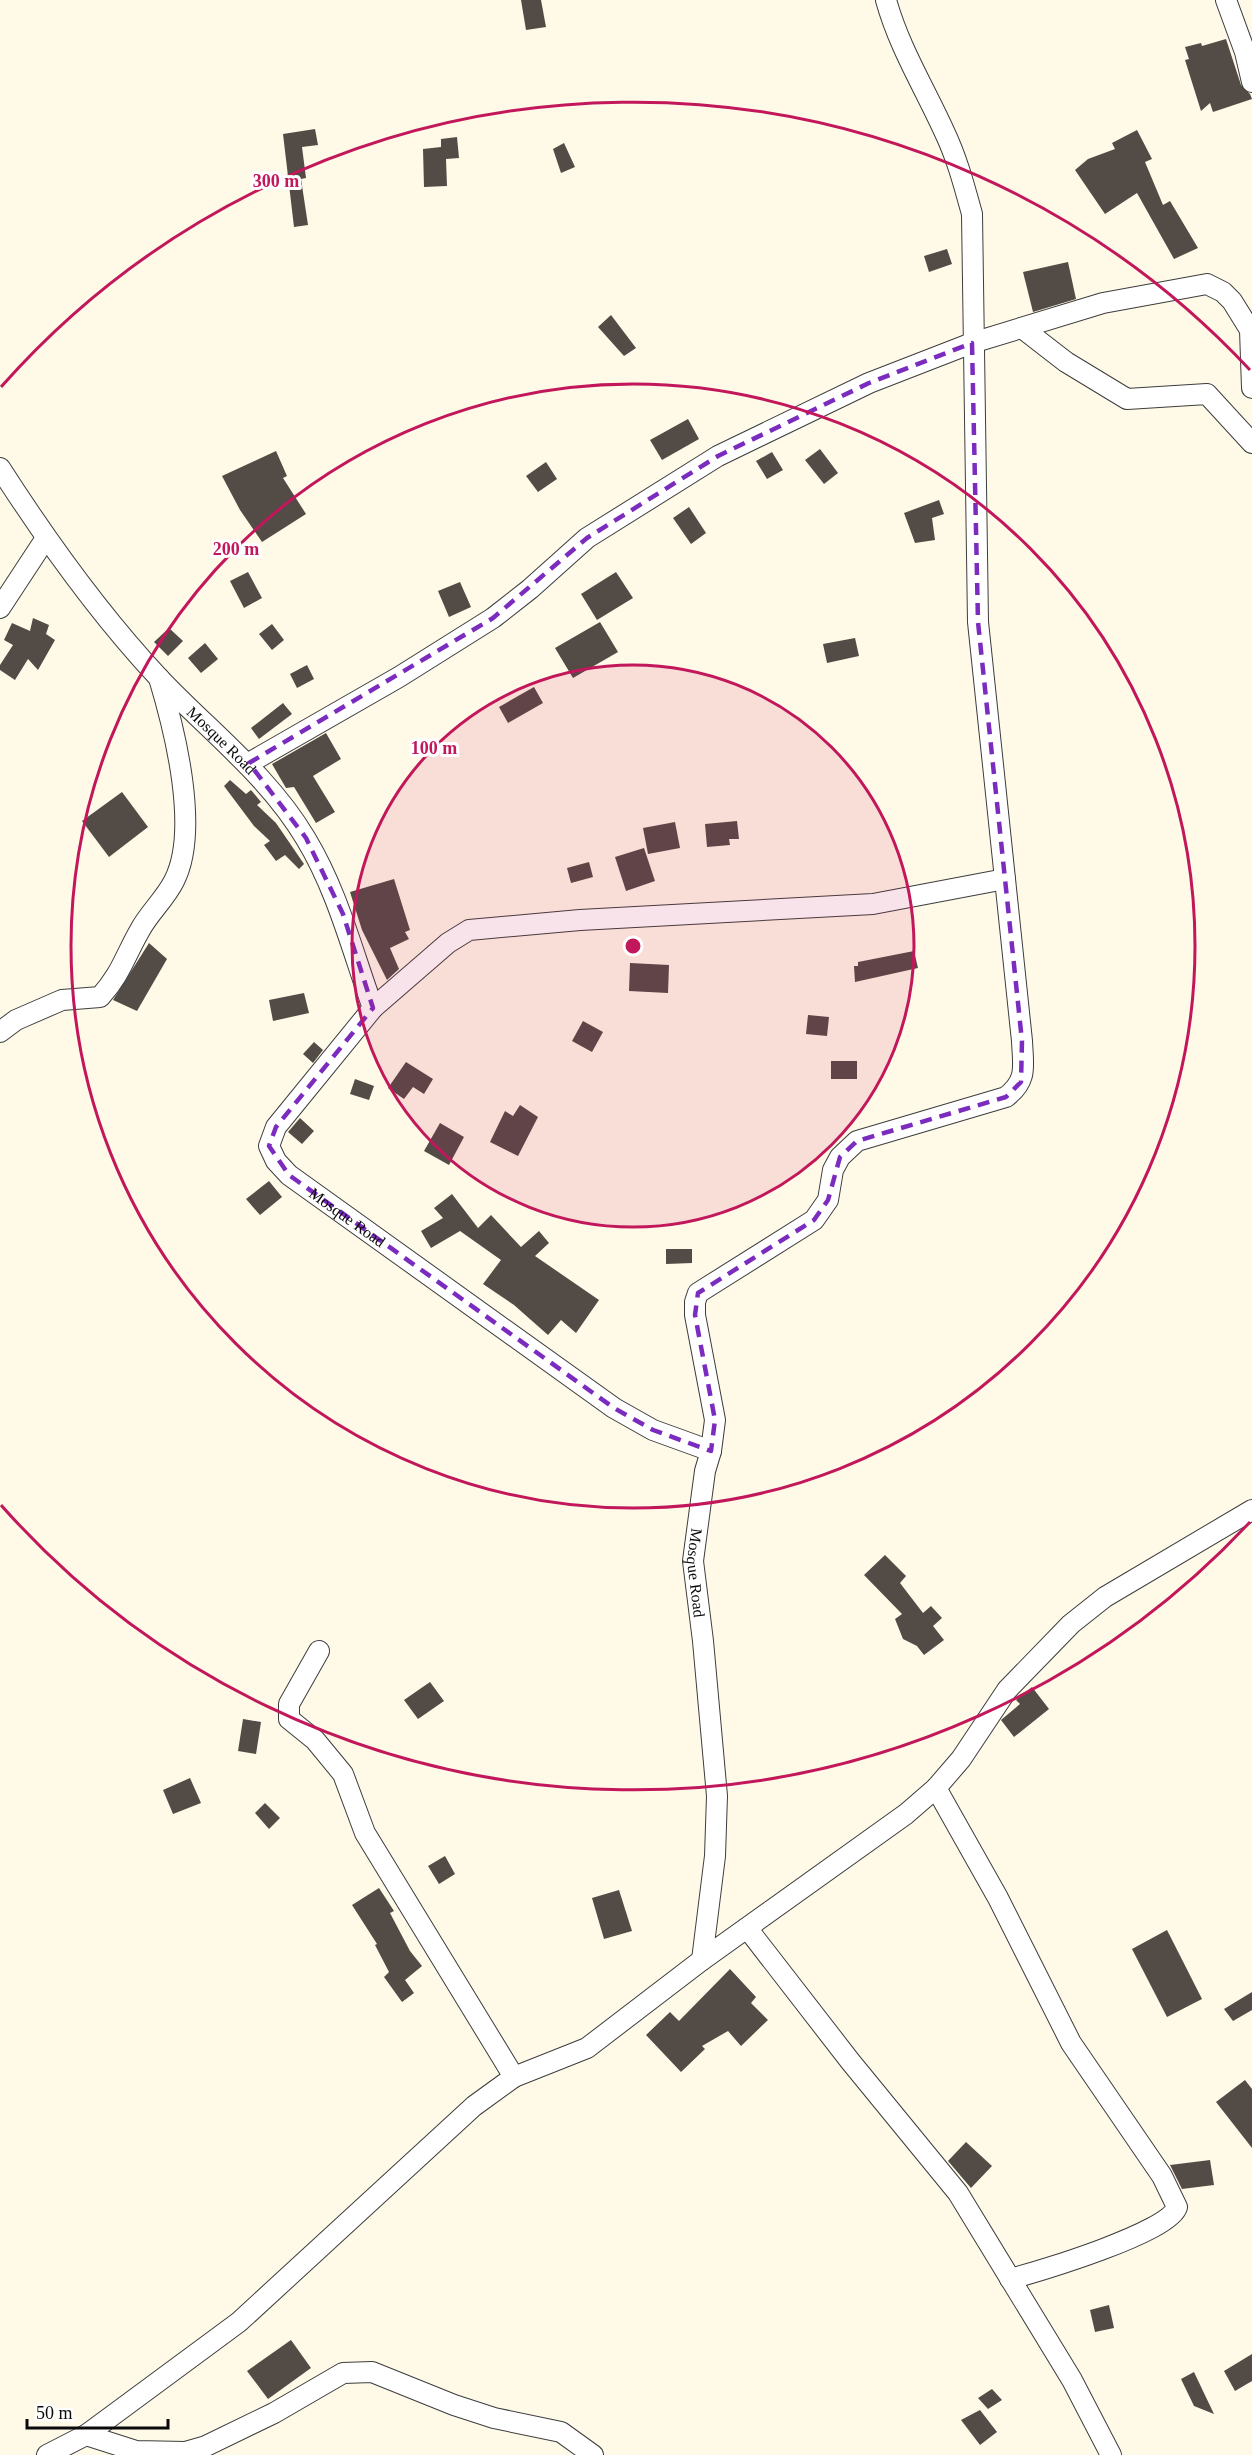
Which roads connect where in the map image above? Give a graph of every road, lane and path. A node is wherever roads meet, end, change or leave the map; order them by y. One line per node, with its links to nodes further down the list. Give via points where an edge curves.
1 (886, 0): 6 (street, via 909,64 944,129 972,214)
2 (1226, 0): 3 (street)
3 (1252, 82)
4 (1022, 328): 5 (street, via 1103,303 1207,284 1232,301); 6 (street); 8 (street, via 1066,362 1127,399 1208,394)
5 (1251, 329): 7 (street)
6 (972, 343): 13 (street, via 869,383 717,456 587,538 493,618); 14 (street, via 978,622)
7 (1252, 388)
8 (1252, 443)
9 (0, 468): 10 (street, Mosque Road)
10 (46, 538): 11 (street); 12 (street, Mosque Road)
11 (0, 608)
12 (159, 678): 13 (street, Mosque Road); 16 (street, via 173,726 186,823 183,853 174,882 140,929 117,978 100,997 62,1000 16,1020)
13 (249, 764): 15 (street, Mosque Road, via 306,838 343,914)
14 (1005, 879): 15 (street, via 873,904 469,930 448,943); 17 (street, via 1022,1041 1021,1082 1006,1097 857,1141 840,1157 833,1170 828,1200 814,1220 698,1293 695,1315 715,1420)
15 (373, 1008): 17 (street, Mosque Road, via 276,1127 269,1146 276,1161 614,1408 653,1430)
16 (0, 1032)
17 (711, 1451): 22 (street, Mosque Road, via 693,1561 717,1796 715,1856)
18 (1252, 1510): 20 (street, via 1105,1597 1071,1624 1007,1690 961,1759)
19 (319, 1651): 23 (street, via 289,1704 289,1719 315,1740 343,1774 365,1833)
20 (936, 1788): 21 (street, via 906,1814); 24 (street, via 998,1898 1071,2043 1162,2176 1177,2207 1161,2224 1074,2260)
21 (747, 1928): 22 (street); 24 (street, via 958,2193)
22 (702, 1960): 23 (street, via 587,2048)
23 (514, 2077): 25 (street, via 474,2106 239,2322)
24 (1010, 2279): 28 (street, via 1072,2380)
25 (86, 2435): 26 (street); 27 (street, via 136,2451 185,2452 274,2413 343,2373 372,2372 494,2418 561,2432)
26 (47, 2455)
27 (593, 2455)
28 (1111, 2455)

